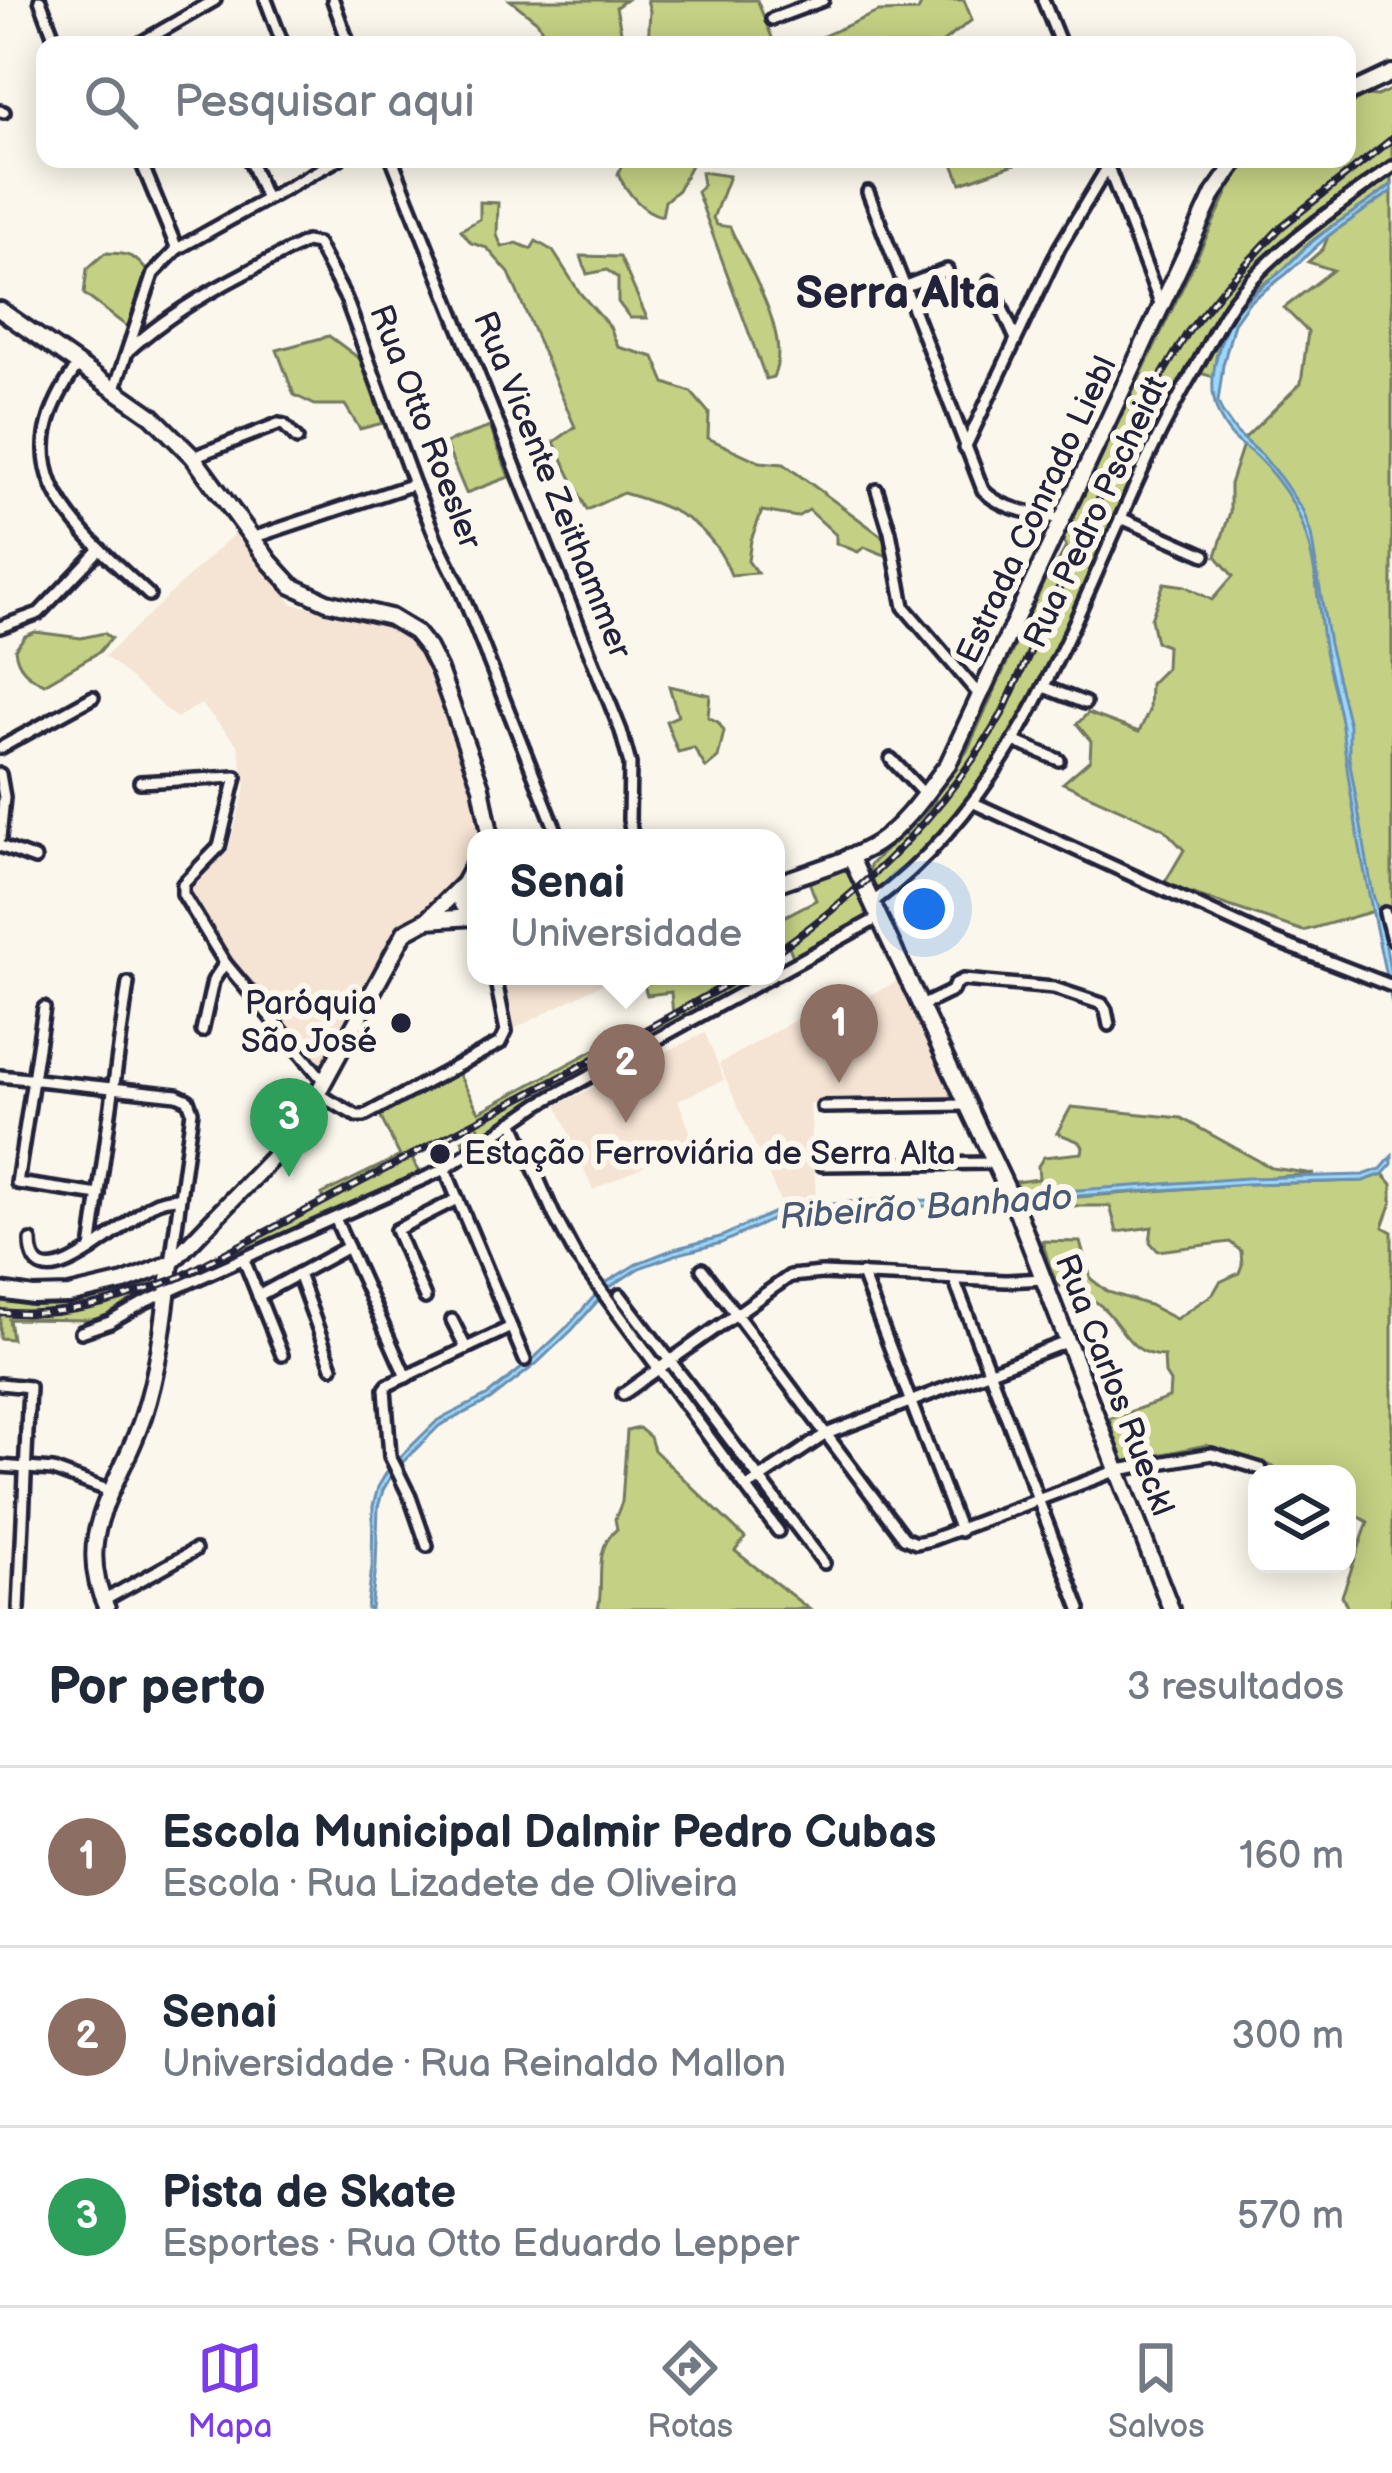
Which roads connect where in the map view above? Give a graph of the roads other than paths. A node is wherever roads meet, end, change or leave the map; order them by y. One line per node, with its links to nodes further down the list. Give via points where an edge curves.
1 (56, 0): 7 (street)
2 (214, 0): 11 (street)
3 (266, 0): 12 (street)
4 (333, 0): 13 (street)
5 (823, 0): 8 (street)
6 (1043, 0): 14 (street)
7 (41, 4): 10 (street)
8 (798, 5): 9 (street)
9 (772, 19)
10 (53, 36)
11 (152, 36)
12 (280, 36)
13 (347, 36)
14 (1057, 36)
15 (1392, 73): 16 (main road)
16 (1356, 90)
17 (1392, 167): 42 (street, Rua Pedro Pscheidt, via 1234,301 1166,416)
18 (144, 168): 27 (street)
19 (253, 168): 26 (street)
20 (318, 168): 26 (street)
21 (396, 168): 63 (street, Rua Vicente Zeithammer, via 627,748)
22 (1104, 168): 33 (street)
23 (1109, 168): 31 (street)
24 (1232, 168): 31 (main road, Estrada Conrado Liebl)
25 (868, 192): 30 (street)
26 (266, 199): 27 (street)
27 (177, 249): 34 (street, via 153,274)
28 (947, 270): 30 (street)
29 (990, 280): 33 (street)
30 (903, 287): 38 (street)
31 (1160, 306): 43 (main road, Estrada Conrado Liebl)
32 (0, 310): 35 (main road)
33 (1016, 337): 38 (street)
34 (128, 351): 36 (street); 40 (street, Rua Otto Roesler, via 238,276 317,244 346,299)
35 (79, 364): 36 (main road); 45 (street, via 51,406 43,457 54,497)
36 (115, 388): 39 (main road)
37 (297, 439): 39 (street, via 278,424)
38 (965, 448): 43 (street, via 992,499)
39 (193, 457): 44 (main road)
40 (414, 484): 44 (street); 62 (street, Rua Otto Roesler)
41 (877, 490): 50 (street, via 904,607)
42 (1120, 518): 46 (street); 49 (street, Rua Pedro Pscheidt)
43 (1063, 520): 50 (main road, Estrada Conrado Liebl)
44 (252, 538): 61 (main road, via 298,590 390,617 421,638 481,787)
45 (100, 549): 47 (street); 48 (street, via 39,613)
46 (1205, 556)
47 (149, 595)
48 (0, 627)
49 (1044, 687): 52 (street); 53 (street, Rua Pedro Pscheidt)
50 (981, 697): 59 (main road, Estrada Conrado Liebl)
51 (94, 698): 54 (street)
52 (1085, 703)
53 (1016, 742): 56 (street); 60 (street, Rua Pedro Pscheidt)
54 (0, 748)
55 (891, 759): 59 (street)
56 (1059, 760)
57 (0, 774): 64 (street)
58 (140, 782): 75 (street, via 236,777 219,847 182,888)
59 (924, 794): 65 (main road, Estrada Conrado Liebl, via 883,838)
60 (974, 803): 69 (street, Rua Pedro Pscheidt); 80 (street)
61 (487, 829)
62 (555, 829)
63 (630, 829)
64 (0, 842): 66 (street)
65 (850, 856): 68 (main road, Estrada Conrado Liebl); 69 (main road, Rua Carlos Rueckl)
66 (35, 860)
67 (467, 880): 73 (main road)
68 (785, 881)
69 (873, 902): 72 (main road, Rua Carlos Rueckl)
70 (1384, 913): 74 (street)
71 (467, 917): 73 (main road)
72 (880, 917): 76 (street); 81 (main road, Rua Carlos Rueckl)
73 (427, 920): 87 (main road, via 399,940)
74 (1392, 939)
75 (225, 964): 84 (street); 87 (street)
76 (785, 969)
77 (128, 983): 88 (street)
78 (497, 985): 87 (street, via 506,1031 500,1043 364,1116)
79 (756, 985): 91 (street)
80 (1392, 986)
81 (921, 1006): 83 (street, via 963,980 1054,988 1102,1004); 89 (main road, Rua Carlos Rueckl)
82 (44, 1008): 86 (street)
83 (1109, 1025)
84 (202, 1030)
85 (0, 1076): 86 (street)
86 (33, 1079): 88 (street); 95 (street, via 16,1183)
87 (319, 1086): 103 (main road, via 274,1156)
88 (113, 1088): 95 (street); 96 (street, via 188,1100)
89 (967, 1105): 90 (street); 92 (main road, Rua Carlos Rueckl)
90 (824, 1107)
91 (513, 1121): 94 (street); 124 (street, via 562,1232)
92 (995, 1163): 93 (street); 108 (main road, Rua Carlos Rueckl)
93 (822, 1165)
94 (445, 1169): 97 (street); 98 (street)
95 (99, 1195): 101 (street)
96 (179, 1198): 101 (street, via 156,1203); 103 (street)
97 (457, 1199): 113 (street, via 396,1230); 116 (street)
98 (334, 1218): 100 (street); 102 (street)
99 (31, 1241): 101 (street, via 36,1260 54,1268)
100 (348, 1247): 105 (street); 126 (street)
101 (91, 1250)
102 (244, 1260): 110 (street); 112 (street)
103 (171, 1263): 109 (main road, via 86,1292); 110 (main road)
104 (702, 1269): 114 (street)
105 (298, 1274): 112 (street); 123 (street)
106 (862, 1274): 107 (street); 114 (street, via 790,1276); 129 (street)
107 (954, 1279): 108 (street); 125 (street)
108 (1044, 1279): 118 (main road, Rua Carlos Rueckl)
109 (0, 1291)
110 (167, 1293): 117 (street); 137 (main road, via 142,1418)
111 (620, 1295): 122 (street)
112 (258, 1296): 120 (street)
113 (424, 1298)
114 (735, 1313): 122 (street); 130 (street)
115 (452, 1320): 119 (street)
116 (511, 1327): 119 (street); 121 (street)
117 (81, 1332)
118 (1069, 1341): 125 (street); 134 (main road, Rua Carlos Rueckl)
119 (466, 1348): 126 (street)
120 (282, 1354)
121 (525, 1360)
122 (672, 1360): 124 (street); 135 (street)
123 (332, 1367)
124 (658, 1370): 128 (street); 136 (street)
125 (989, 1371): 129 (street); 138 (street)
126 (406, 1377): 141 (street, via 384,1394 392,1462)
127 (0, 1384): 133 (street, via 29,1387)
128 (623, 1394)
129 (911, 1400): 130 (street); 140 (street)
130 (826, 1434): 135 (street); 140 (street, via 904,1538 916,1544)
131 (1248, 1465): 134 (street, via 1212,1454)
132 (0, 1466): 133 (street)
133 (25, 1468): 137 (street); 145 (street)
134 (1118, 1470): 138 (street); 147 (main road, Rua Carlos Rueckl)
135 (760, 1479): 136 (street); 143 (street)
136 (747, 1487): 139 (street)
137 (110, 1491): 144 (main road, via 93,1545)
138 (1038, 1502): 140 (street); 146 (street)
139 (778, 1531)
140 (960, 1531)
141 (427, 1546)
142 (195, 1550): 144 (street)
143 (824, 1563)
144 (105, 1605)
145 (19, 1609)
146 (1079, 1609)
147 (1172, 1609)

